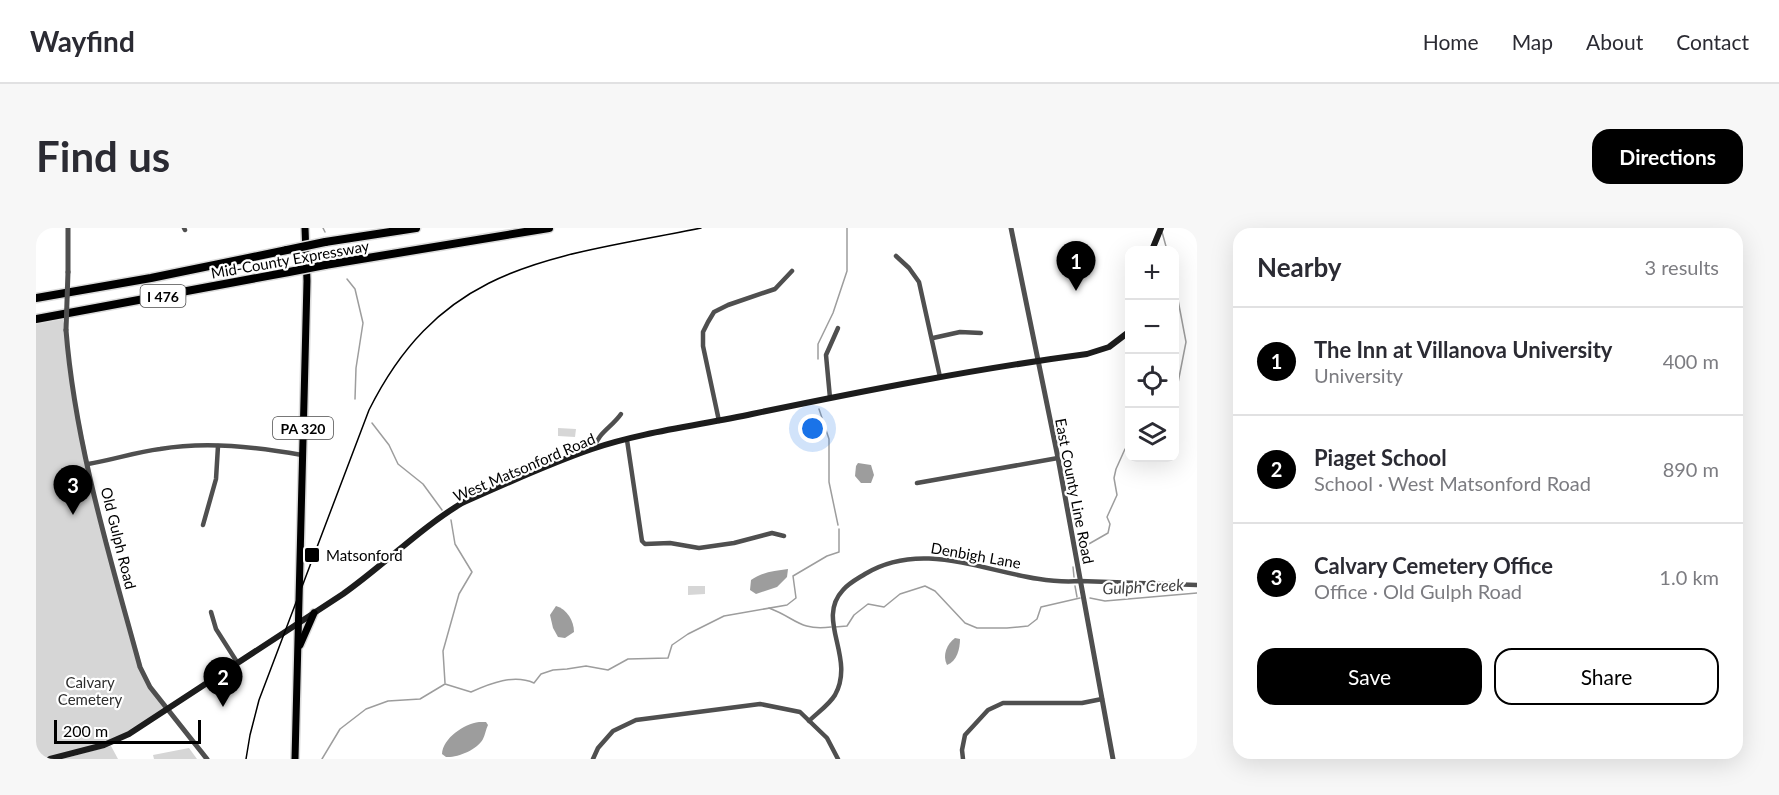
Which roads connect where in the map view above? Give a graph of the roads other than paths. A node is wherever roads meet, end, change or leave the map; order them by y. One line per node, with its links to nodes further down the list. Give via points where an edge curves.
1 (68, 228): 26 (street, Old Gulph Road, bridge, via 68,360)
2 (305, 228): 24 (main road, PA 320)
3 (416, 228): 10 (highway, Mid-County Expressway / I 476, bridge)
4 (549, 228): 11 (highway, Mid-County Expressway / I 476, bridge)
5 (1011, 228): 16 (street, East County Line Road)
6 (1160, 230): 7 (main road)
7 (1154, 246)
8 (896, 256): 15 (street, via 919,282)
9 (792, 271): 20 (street, via 775,289 728,305 714,312 708,321 703,346)
10 (36, 298)
11 (36, 319)
12 (838, 328): 18 (street, via 826,355)
13 (981, 333): 15 (street, via 960,332)
14 (1125, 335): 16 (main road, West Matsonford Road, via 1099,351)
15 (933, 338): 17 (street)
16 (1037, 361): 17 (main road, West Matsonford Road); 25 (street, East County Line Road)
17 (940, 377): 18 (main road, West Matsonford Road)
18 (831, 398): 20 (main road, West Matsonford Road)
19 (621, 414): 23 (street, via 600,435)
20 (719, 421): 21 (main road, West Matsonford Road)
21 (627, 440): 23 (main road, West Matsonford Road); 29 (street, via 645,544 699,548 772,533)
22 (218, 446): 24 (street); 26 (street, via 159,449); 28 (street, via 216,478)
23 (594, 448): 33 (main road, West Matsonford Road, via 462,503)
24 (302, 455): 34 (main road, PA 320)
25 (1058, 458): 27 (street); 30 (street, East County Line Road)
26 (88, 464): 38 (street, Old Gulph Road, via 140,667)
27 (917, 483)
28 (203, 525)
29 (784, 536)
30 (1080, 581): 31 (street, Denbigh Lane); 37 (street, East County Line Road); 39 (street, Denbigh Lane, via 1045,580 920,557 879,566 848,585 833,609 842,672 834,697)
31 (1197, 585)
32 (211, 612): 36 (street, via 216,629)
33 (314, 614): 34 (main road, West Matsonford Road); 35 (main road)
34 (298, 624): 35 (main road, PA 320); 36 (main road, West Matsonford Road)
35 (297, 653): 42 (main road, PA 320)
36 (237, 662): 38 (main road, West Matsonford Road)
37 (1102, 699): 45 (street, via 1082,703 1003,703 988,710 966,735); 46 (street, East County Line Road)
38 (167, 708): 40 (main road, West Matsonford Road, via 116,741); 41 (street, Old Gulph Road)
39 (809, 721): 43 (street, via 800,712 760,704 636,720 614,731); 44 (street, via 827,738)
40 (50, 759)
41 (207, 759)
42 (295, 759)
43 (593, 759)
44 (838, 759)
45 (963, 759)
46 (1113, 759)

